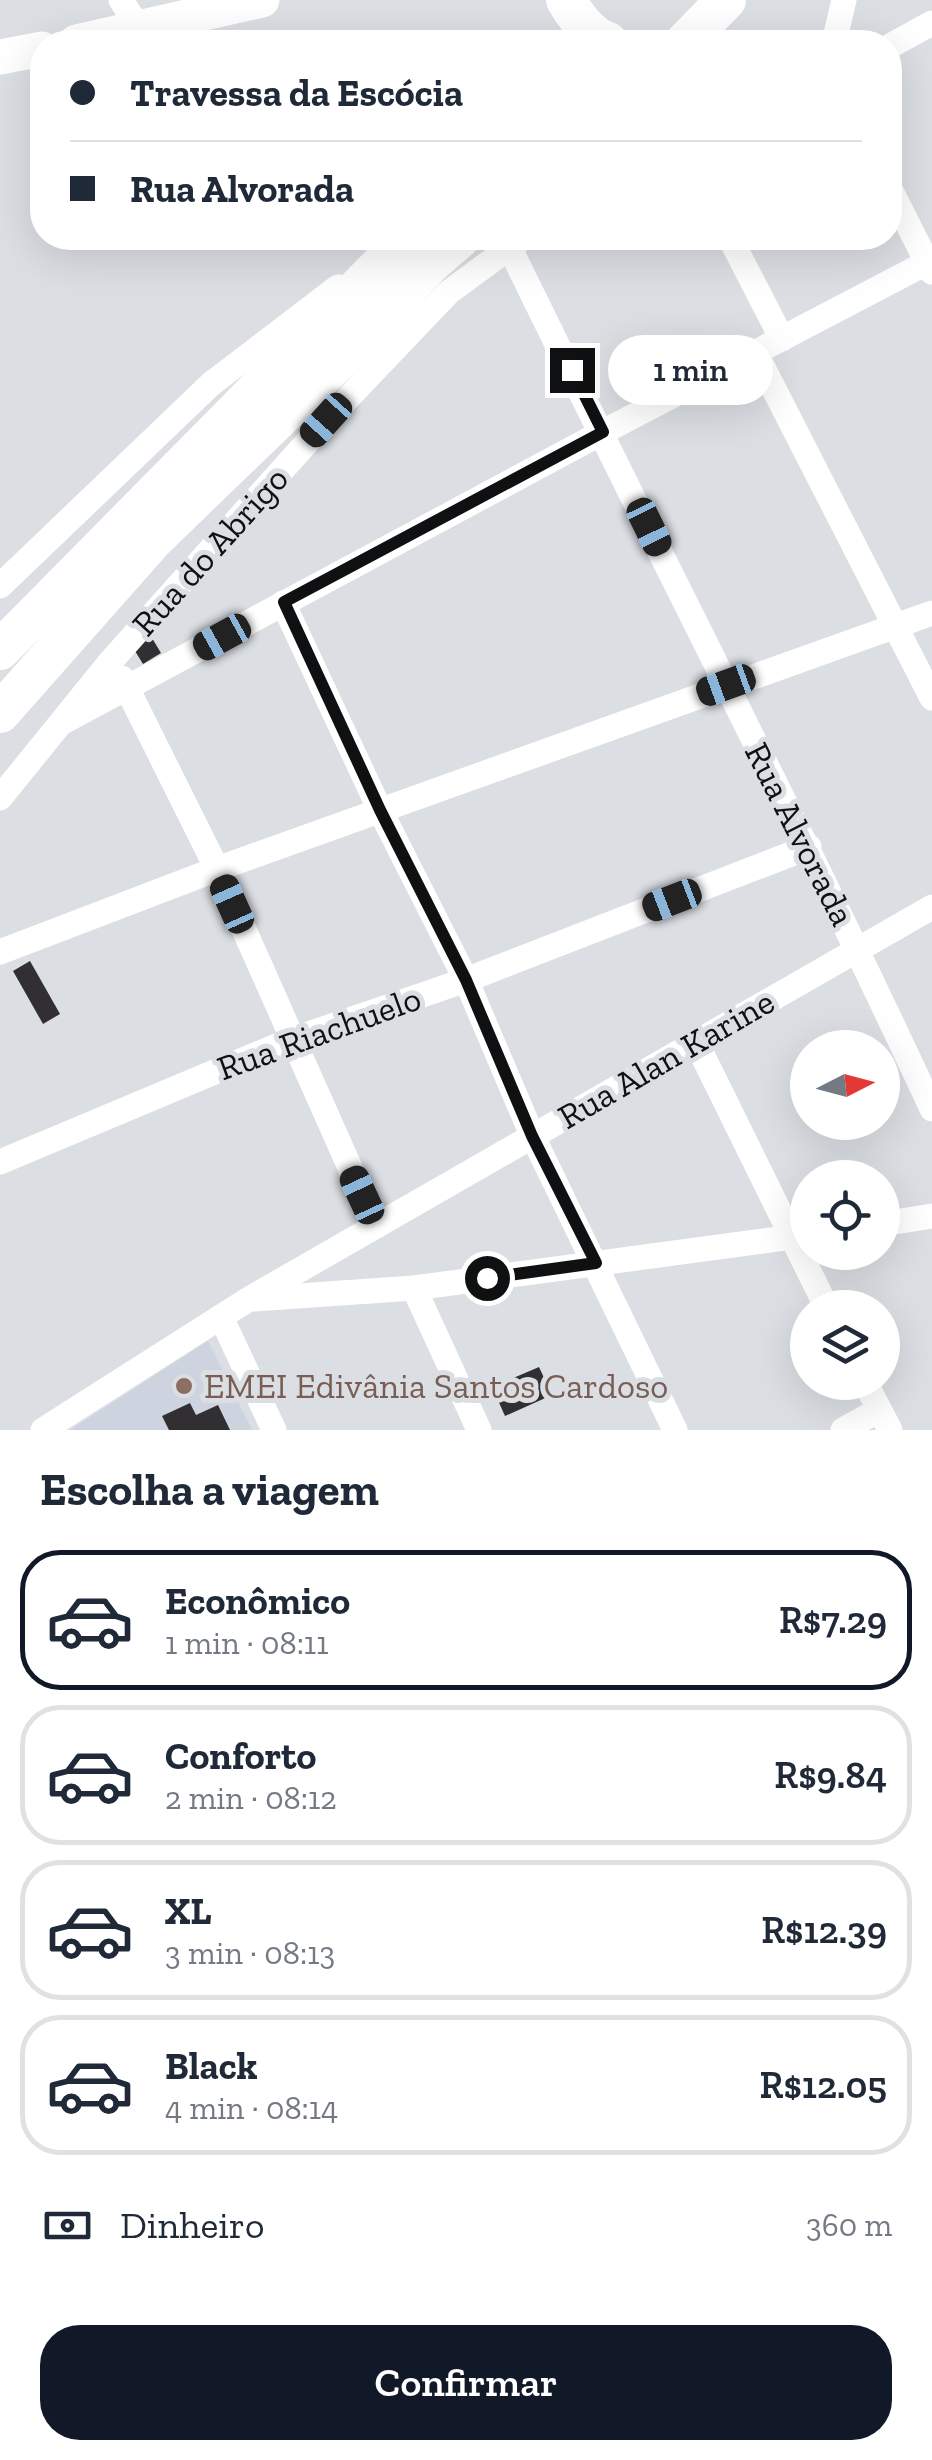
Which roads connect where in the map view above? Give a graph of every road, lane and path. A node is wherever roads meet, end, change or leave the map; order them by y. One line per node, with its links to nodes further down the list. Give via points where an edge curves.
1 (121, 0): 5 (street)
2 (262, 0): 5 (main road)
3 (844, 0): 6 (street)
4 (932, 23): 7 (street)
5 (140, 30)
6 (837, 30)
7 (902, 39)
8 (30, 52): 9 (main road)
9 (0, 58)
10 (902, 212): 17 (street)
11 (390, 250): 21 (street, via 211,384)
12 (395, 250): 25 (highway)
13 (447, 250): 30 (highway, via 154,539)
14 (501, 250): 26 (street, Rua do Abrigo, via 449,292 326,420)
15 (518, 250): 20 (street, Rua Alvorada)
16 (736, 250): 18 (street)
17 (930, 265): 18 (street)
18 (782, 338): 19 (street)
19 (756, 354): 20 (street); 24 (street)
20 (603, 432): 22 (street); 27 (street, Rua Alvorada)
21 (0, 586)
22 (284, 602): 28 (street); 33 (street)
23 (932, 612): 24 (street)
24 (894, 628): 27 (street); 29 (street)
25 (0, 650)
26 (110, 662): 28 (street); 31 (street, Rua do Abrigo)
27 (726, 685): 33 (street); 34 (street, Rua Alvorada)
28 (129, 688): 31 (street); 35 (street)
29 (932, 698)
30 (0, 713)
31 (63, 722): 32 (street, Rua do Abrigo)
32 (0, 798)
33 (380, 810): 35 (street); 39 (street)
34 (809, 847): 37 (street, Rua Alvorada); 39 (street, Rua Riachuelo)
35 (217, 869): 38 (street); 40 (street)
36 (932, 907): 37 (street, Rua Alan Karine)
37 (858, 950): 41 (street, Rua Alan Karine); 42 (street, Rua Alvorada)
38 (0, 952)
39 (466, 980): 40 (street, Rua Riachuelo); 43 (street)
40 (291, 1040): 44 (street, Rua Riachuelo); 48 (street)
41 (696, 1042): 43 (street, Rua Alan Karine); 46 (street)
42 (932, 1109)
43 (532, 1136): 48 (street, Rua Alan Karine); 50 (street)
44 (0, 1162)
45 (932, 1216): 47 (street)
46 (790, 1217)
47 (900, 1221)
48 (376, 1226): 52 (street, Rua Alan Karine)
49 (790, 1237): 50 (street)
50 (596, 1263): 51 (street); 58 (street)
51 (414, 1288): 52 (street); 57 (street)
52 (249, 1299): 53 (street, Rua Alan Karine)
53 (221, 1316): 55 (street, Rua Alan Karine); 56 (street)
54 (884, 1420): 59 (street)
55 (43, 1430)
56 (274, 1430)
57 (479, 1430)
58 (675, 1430)
59 (843, 1430)

